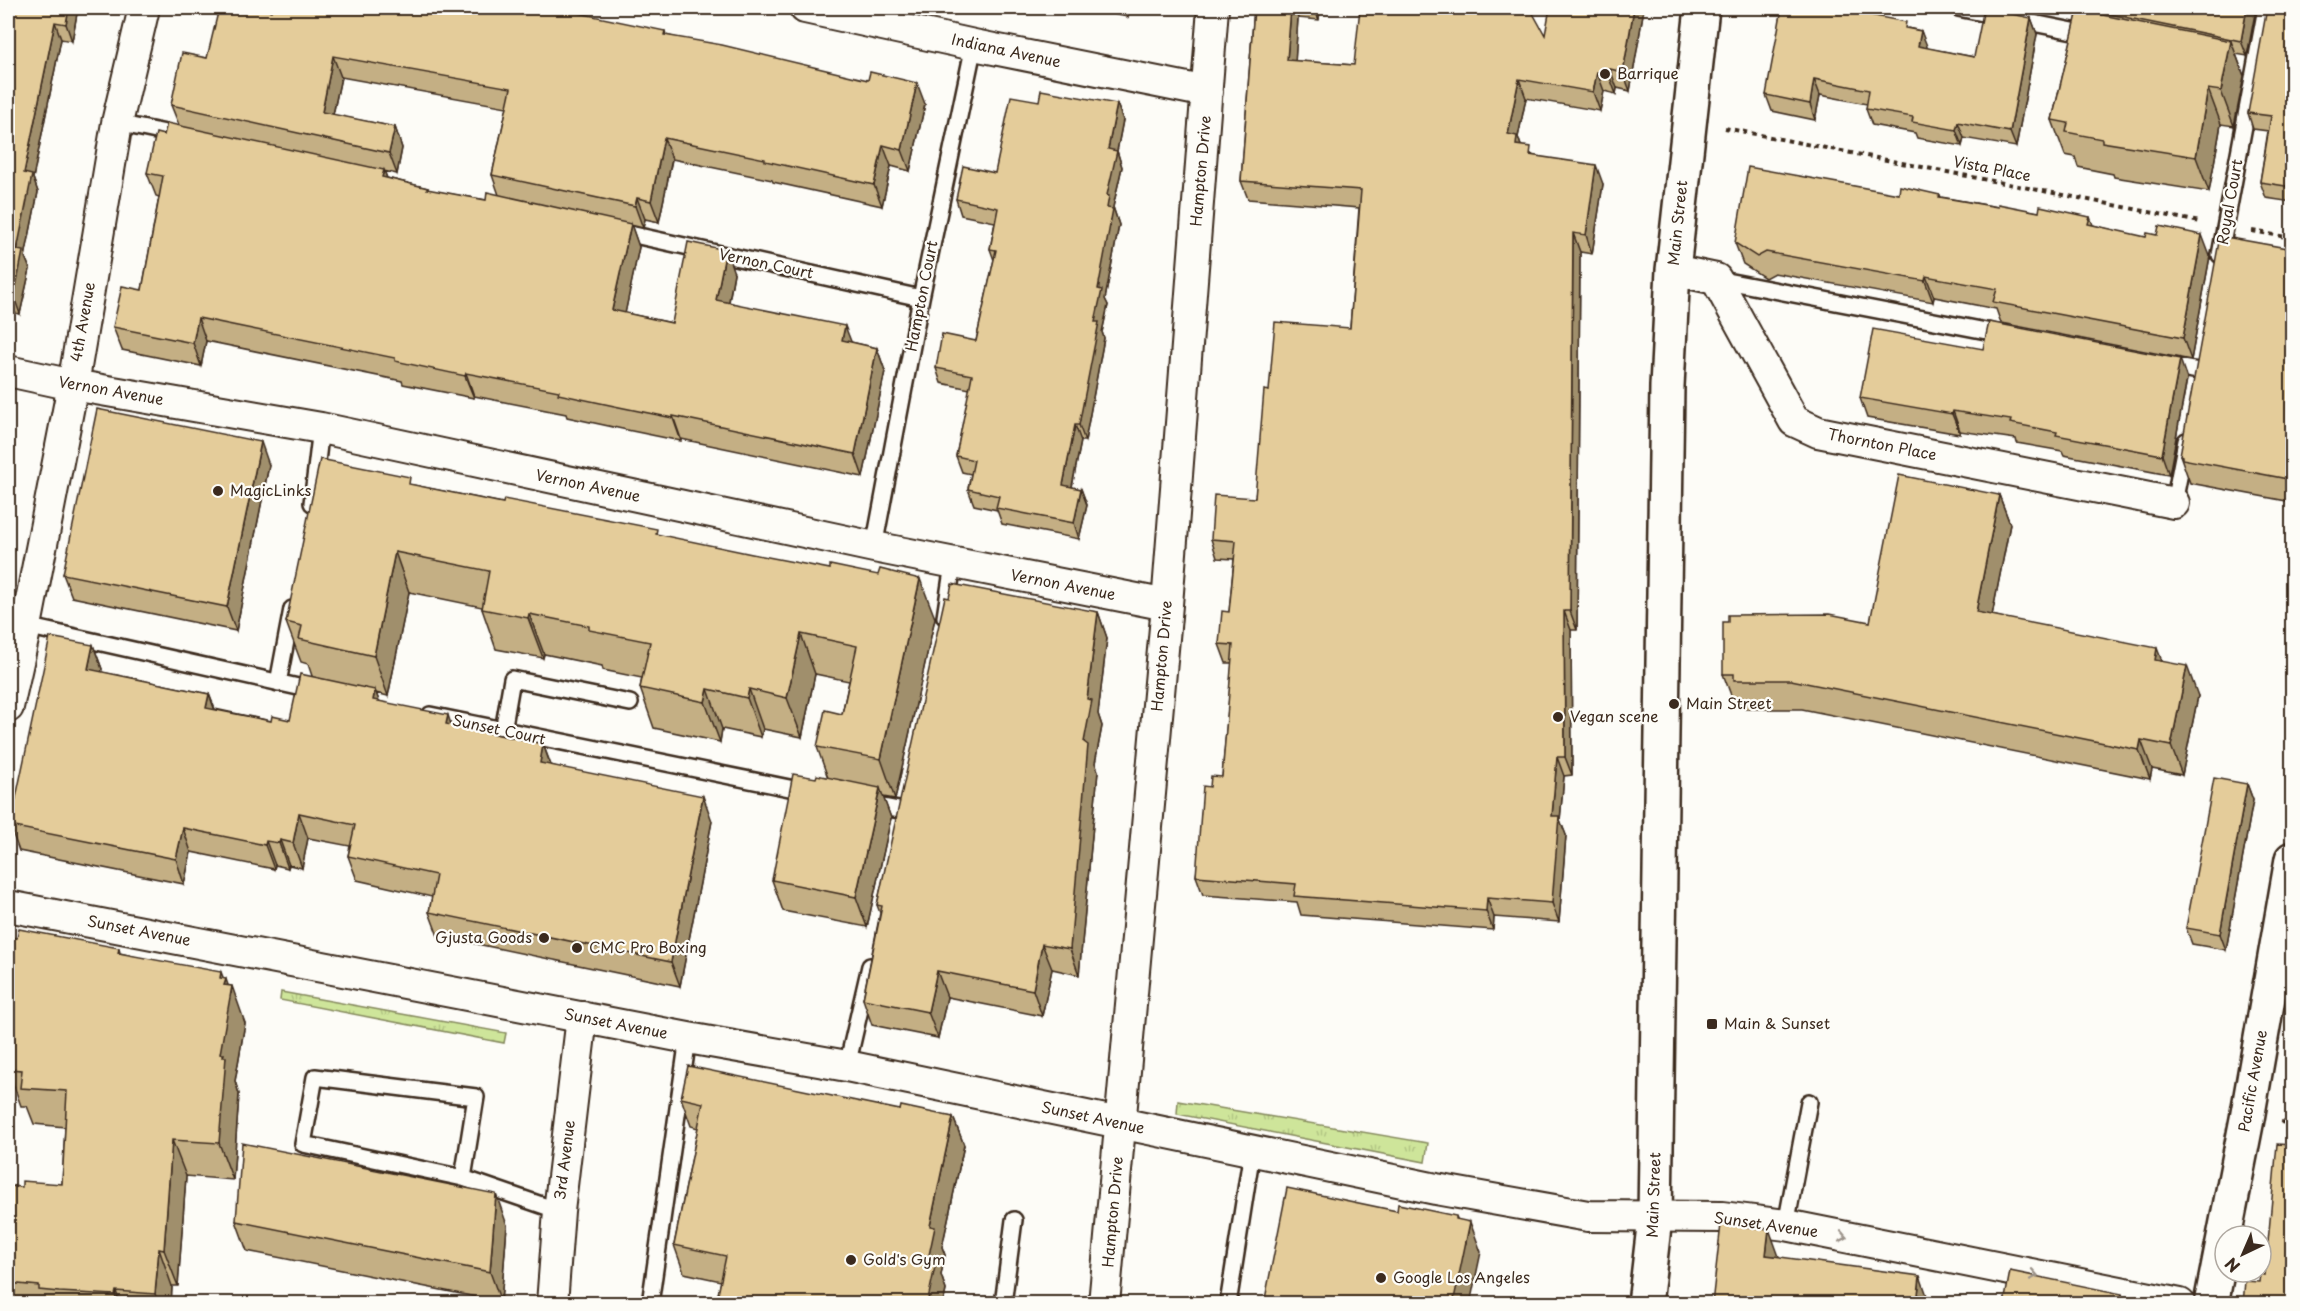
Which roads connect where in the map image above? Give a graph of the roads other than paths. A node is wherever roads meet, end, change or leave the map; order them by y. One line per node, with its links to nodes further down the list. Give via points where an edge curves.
1 (144, 8): 10 (street, 4th Avenue)
2 (1213, 8): 9 (street, Hampton Drive)
3 (1702, 8): 13 (street, Main Street)
4 (1958, 8): 7 (lane)
5 (2266, 8): 14 (lane, Royal Court, via 2249,67)
6 (818, 9): 8 (street, Indiana Avenue)
7 (2106, 38)
8 (974, 45): 9 (street, Indiana Avenue); 16 (lane, Hampton Court)
9 (1207, 92): 29 (street, Hampton Drive)
10 (117, 123): 11 (lane); 21 (street, 4th Avenue)
11 (200, 140)
12 (596, 227): 16 (lane, Vernon Court)
13 (1673, 270): 15 (street); 52 (street, Main Street, via 1667,398)
14 (2217, 271)
15 (1716, 279): 17 (lane); 24 (street, Thornton Place, via 1794,421 1805,427)
16 (921, 298): 26 (lane, Hampton Court)
17 (2023, 338)
18 (2152, 362): 20 (lane)
19 (8, 371): 21 (street, Vernon Avenue)
20 (2199, 371)
21 (73, 385): 23 (street, Vernon Avenue); 30 (street, 4th Avenue)
22 (2188, 426): 24 (lane)
23 (321, 428): 25 (lane); 26 (street, Vernon Avenue)
24 (2174, 503)
25 (310, 515)
26 (874, 547): 27 (street, Vernon Avenue)
27 (953, 564): 29 (street, Vernon Avenue); 31 (lane)
28 (295, 593): 32 (lane)
29 (1167, 605): 48 (street, Hampton Drive)
30 (26, 626): 32 (lane); 35 (street, 4th Avenue)
31 (942, 636)
32 (278, 683): 33 (lane)
33 (334, 695)
34 (630, 703): 37 (lane, via 512,679)
35 (8, 707)
36 (413, 711): 37 (lane, Sunset Court)
37 (503, 730): 38 (lane, Sunset Court)
38 (824, 795)
39 (858, 802): 40 (lane)
40 (904, 811)
41 (2292, 867): 62 (street, Pacific Avenue)
42 (8, 906): 44 (street, Sunset Avenue)
43 (874, 946): 46 (lane)
44 (582, 1017): 45 (street, Sunset Avenue); 51 (street, 3rd Avenue)
45 (688, 1038): 46 (street, Sunset Avenue); 56 (lane)
46 (847, 1066): 48 (street, Sunset Avenue)
47 (1809, 1102): 54 (lane)
48 (1121, 1124): 49 (street, Sunset Avenue); 58 (street, Hampton Drive)
49 (1252, 1151): 52 (street, Sunset Avenue, via 1588,1216); 59 (lane)
50 (463, 1178): 50 (lane, via 303,1144 315,1077 476,1097); 51 (lane)
51 (559, 1211): 55 (street, 3rd Avenue)
52 (1655, 1218): 54 (street, Sunset Avenue, via 1722,1217); 60 (street, Main Street)
53 (1014, 1220): 57 (lane)
54 (1786, 1225): 61 (street, Sunset Avenue, one-way to 61)
55 (552, 1304)
56 (650, 1304)
57 (1003, 1304)
58 (1104, 1304)
59 (1228, 1304)
60 (1645, 1304)
61 (2180, 1304)
62 (2211, 1304)

